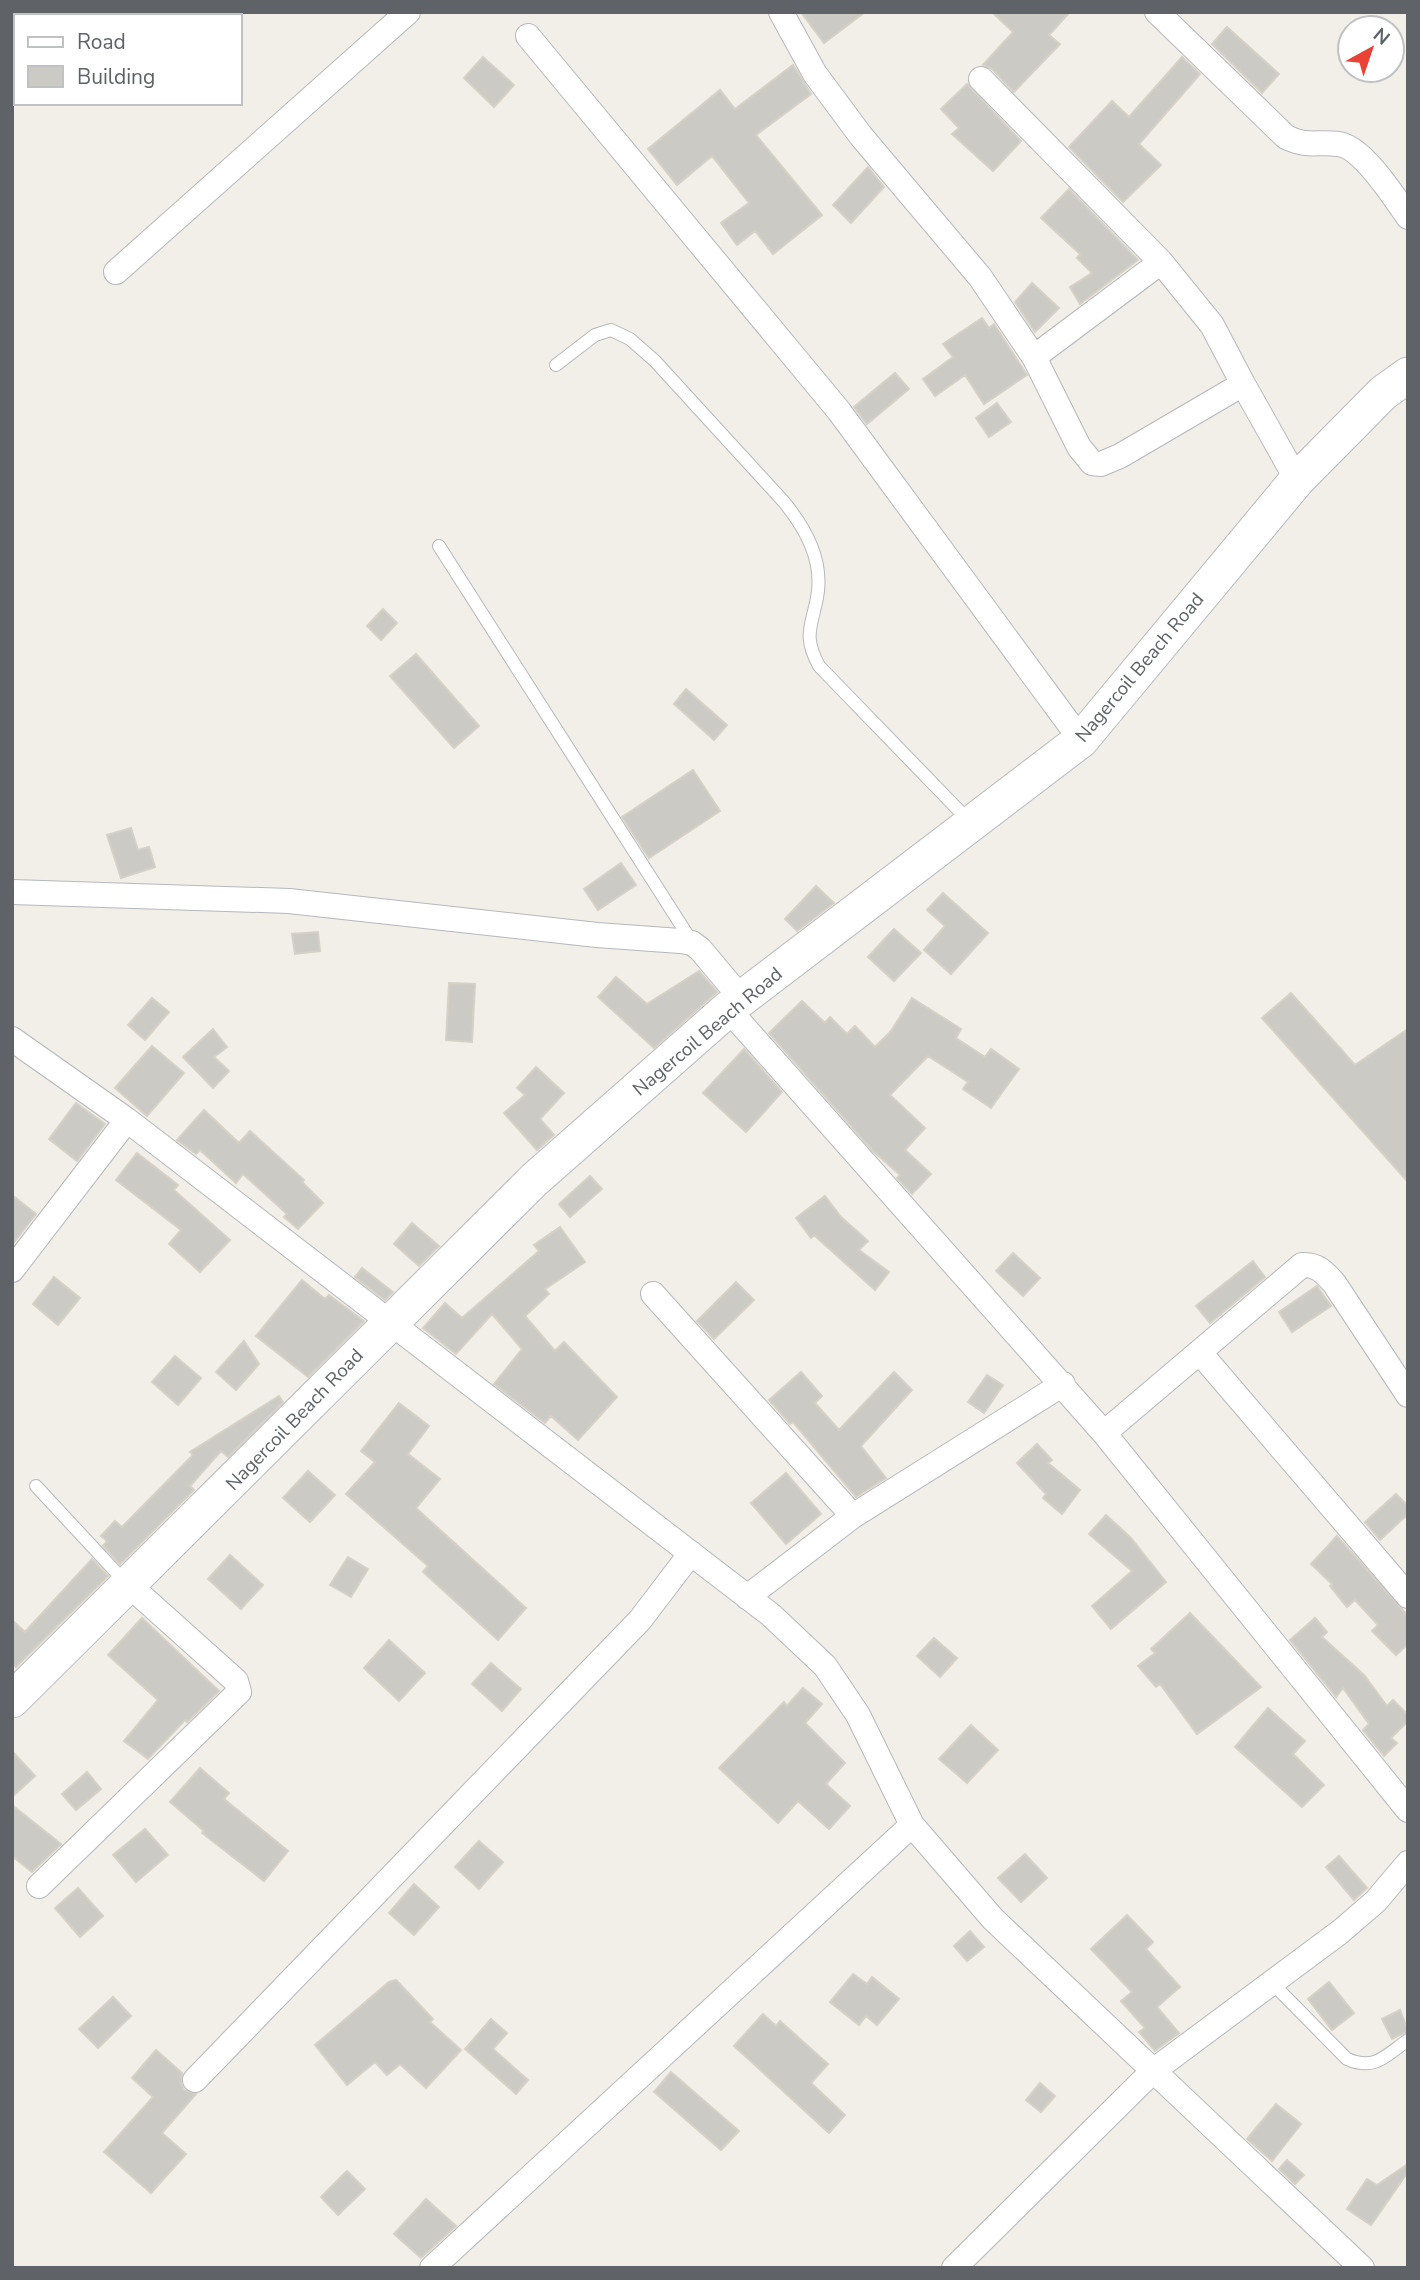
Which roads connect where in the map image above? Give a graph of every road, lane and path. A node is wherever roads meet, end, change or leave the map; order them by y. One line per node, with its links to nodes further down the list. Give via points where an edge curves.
1 (408, 12): 8 (street)
2 (781, 12): 9 (street, via 816,74 854,126 979,277)
3 (1157, 12): 6 (street, via 1286,137 1301,145 1338,143 1353,149)
4 (528, 36): 15 (street, via 839,411)
5 (981, 79): 7 (street)
6 (1408, 217)
7 (1161, 262): 9 (street); 12 (street, via 1212,325)
8 (116, 272)
9 (1034, 357): 12 (street, via 1079,447 1092,463 1120,456)
10 (556, 365): 16 (lane, via 596,335 611,330 630,339 655,360 775,492 802,525 817,564 817,596 808,628 810,649 819,666)
11 (1408, 376): 13 (main road, Nagercoil Beach Road, via 1383,394)
12 (1243, 384): 13 (street)
13 (1297, 480): 15 (main road, Nagercoil Beach Road)
14 (439, 546): 18 (lane)
15 (1081, 740): 16 (main road, Nagercoil Beach Road)
16 (972, 823): 19 (main road, Nagercoil Beach Road)
17 (12, 892): 18 (street, via 289,901)
18 (692, 943): 19 (street)
19 (735, 1004): 24 (main road, Nagercoil Beach Road, via 534,1180); 26 (street)
20 (13, 1041): 21 (street)
21 (127, 1120): 22 (street); 24 (street)
22 (12, 1270)
23 (653, 1294): 30 (street)
24 (390, 1321): 31 (street); 32 (main road, Nagercoil Beach Road)
25 (1200, 1354): 27 (street, via 1291,1273 1311,1264 1334,1283); 28 (street); 33 (street)
26 (1063, 1384): 28 (street); 30 (street)
27 (1408, 1395)
28 (1104, 1433): 36 (street)
29 (36, 1486): 32 (lane)
30 (853, 1516): 34 (street)
31 (691, 1553): 34 (street); 43 (street, via 640,1620)
32 (130, 1586): 35 (main road, Nagercoil Beach Road); 39 (street, via 236,1681 239,1692)
33 (1408, 1596)
34 (747, 1597): 37 (street, via 825,1666 858,1715)
35 (12, 1700)
36 (1408, 1810)
37 (912, 1825): 42 (street, via 993,1919); 44 (street)
38 (1408, 1863): 40 (street, via 1376,1901)
39 (39, 1886)
40 (1271, 1982): 41 (lane, via 1347,2059 1371,2065); 42 (street)
41 (1408, 2040)
42 (1153, 2071): 45 (street); 46 (street)
43 (195, 2080)
44 (432, 2268)
45 (954, 2268)
46 (1362, 2268)

